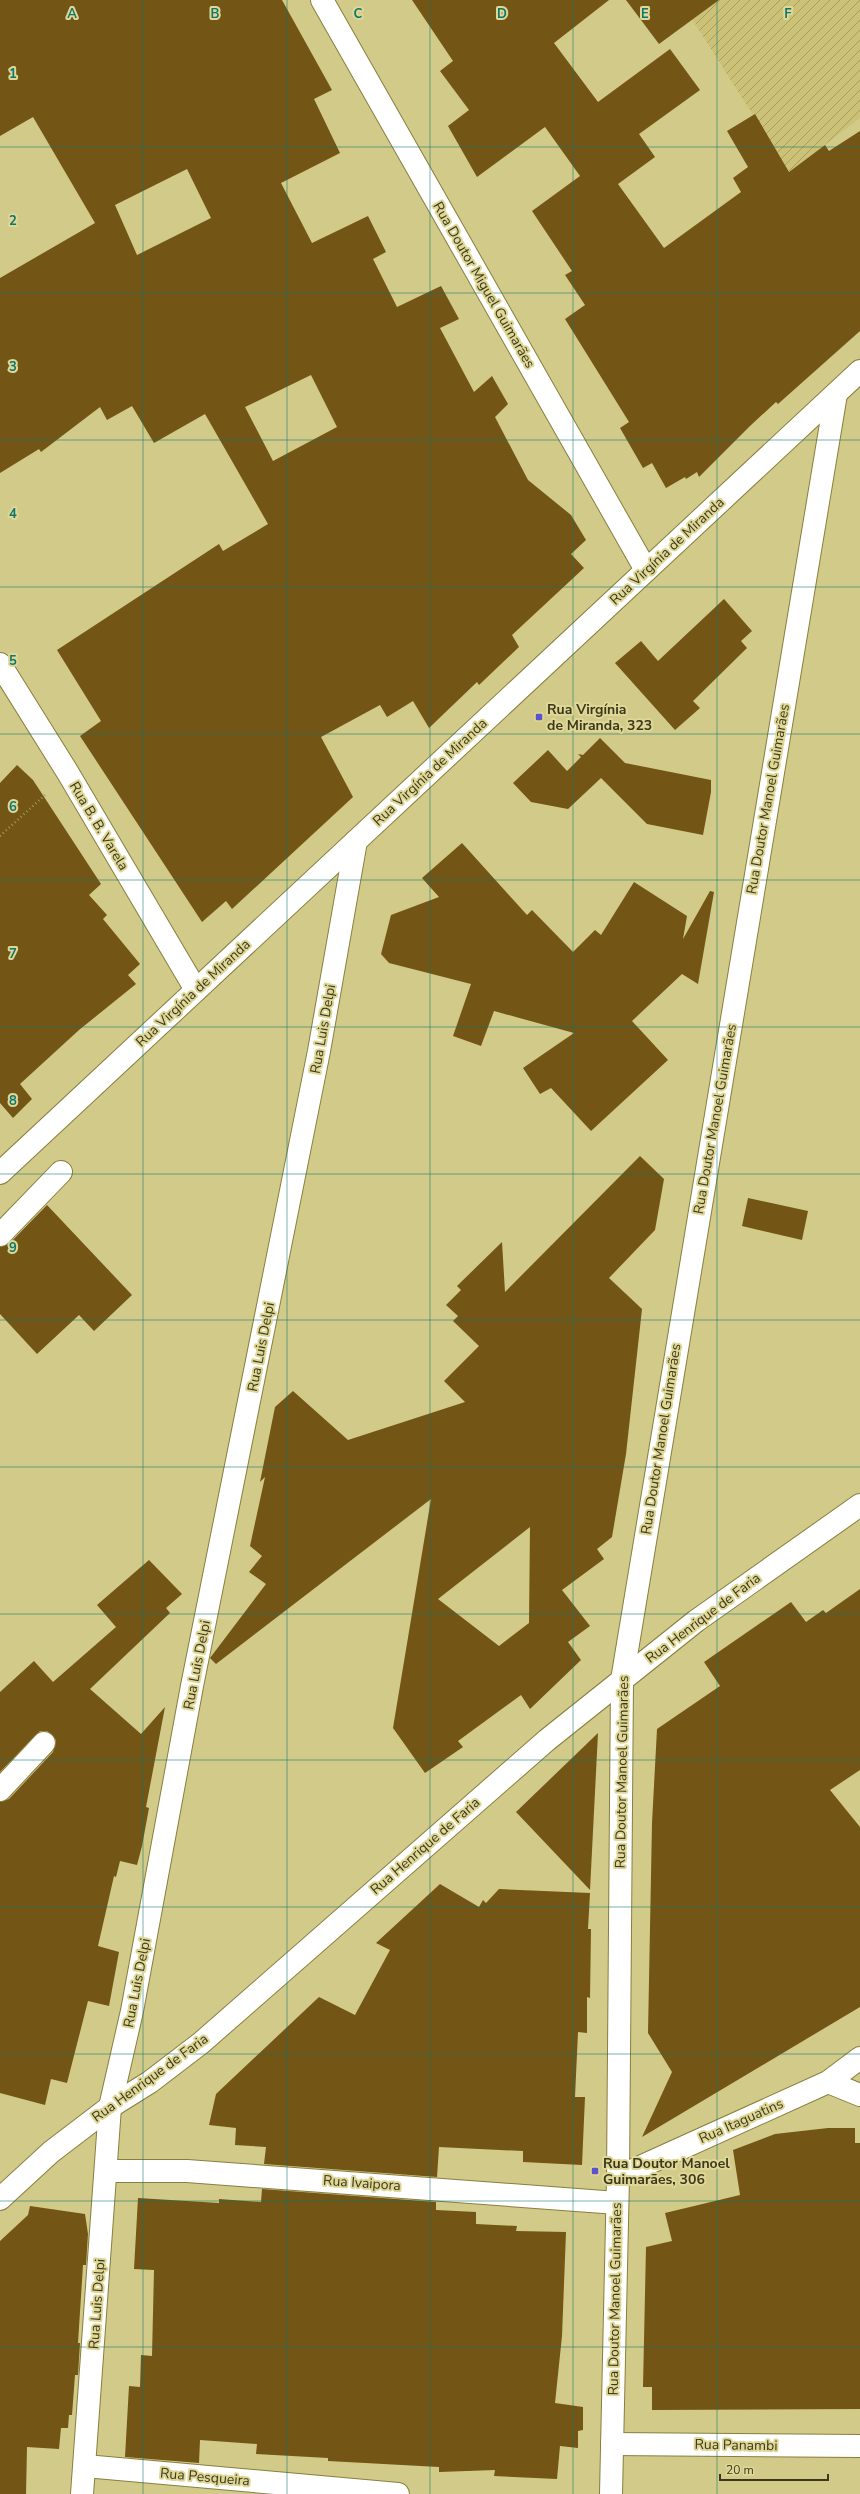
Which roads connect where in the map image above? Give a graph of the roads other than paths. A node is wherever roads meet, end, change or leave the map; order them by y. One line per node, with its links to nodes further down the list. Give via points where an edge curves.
1 (322, 0): 4 (street, Rua Doutor Miguel Guimarães)
2 (860, 371): 3 (street, Rua Virgínia de Miranda)
3 (836, 394): 4 (street, Rua Virgínia de Miranda); 12 (street, Rua Doutor Manoel Guimarães)
4 (646, 570): 6 (street, Rua Virgínia de Miranda)
5 (0, 664): 7 (street, Rua B. B. Varela, via 68,773)
6 (356, 841): 7 (street, Rua Virgínia de Miranda); 18 (street, Rua Luis Delpi, via 320,1050 194,1678 132,2011)
7 (196, 990): 9 (street, Rua Virgínia de Miranda)
8 (61, 1172): 10 (street)
9 (0, 1173)
10 (0, 1235)
11 (860, 1505): 12 (street, Rua Henrique de Faria, via 696,1621)
12 (622, 1680): 18 (street, Rua Henrique de Faria, via 547,1740 201,2043 150,2082); 20 (street, Rua Doutor Manoel Guimarães)
13 (44, 1743): 14 (street)
14 (0, 1790)
15 (860, 2058): 16 (street, Rua Itaguatins)
16 (828, 2082): 17 (street); 20 (street, Rua Itaguatins)
17 (860, 2095)
18 (110, 2107): 19 (street, Rua Luis Delpi); 21 (street, Rua Henrique de Faria, via 51,2152)
19 (107, 2171): 22 (street, Rua Ivaipora, via 187,2171 485,2191); 25 (street, Rua Luis Delpi)
20 (618, 2177): 22 (street, Rua Doutor Manoel Guimarães)
21 (0, 2200)
22 (617, 2203): 23 (street, Rua Doutor Manoel Guimarães)
23 (612, 2444): 24 (street, Rua Panambi); 28 (street, Rua Doutor Manoel Guimarães)
24 (860, 2446)
25 (85, 2466): 26 (street, Rua Luis Delpi); 27 (street, Rua Pesqueira)
26 (82, 2494)
27 (398, 2494)
28 (611, 2494)

